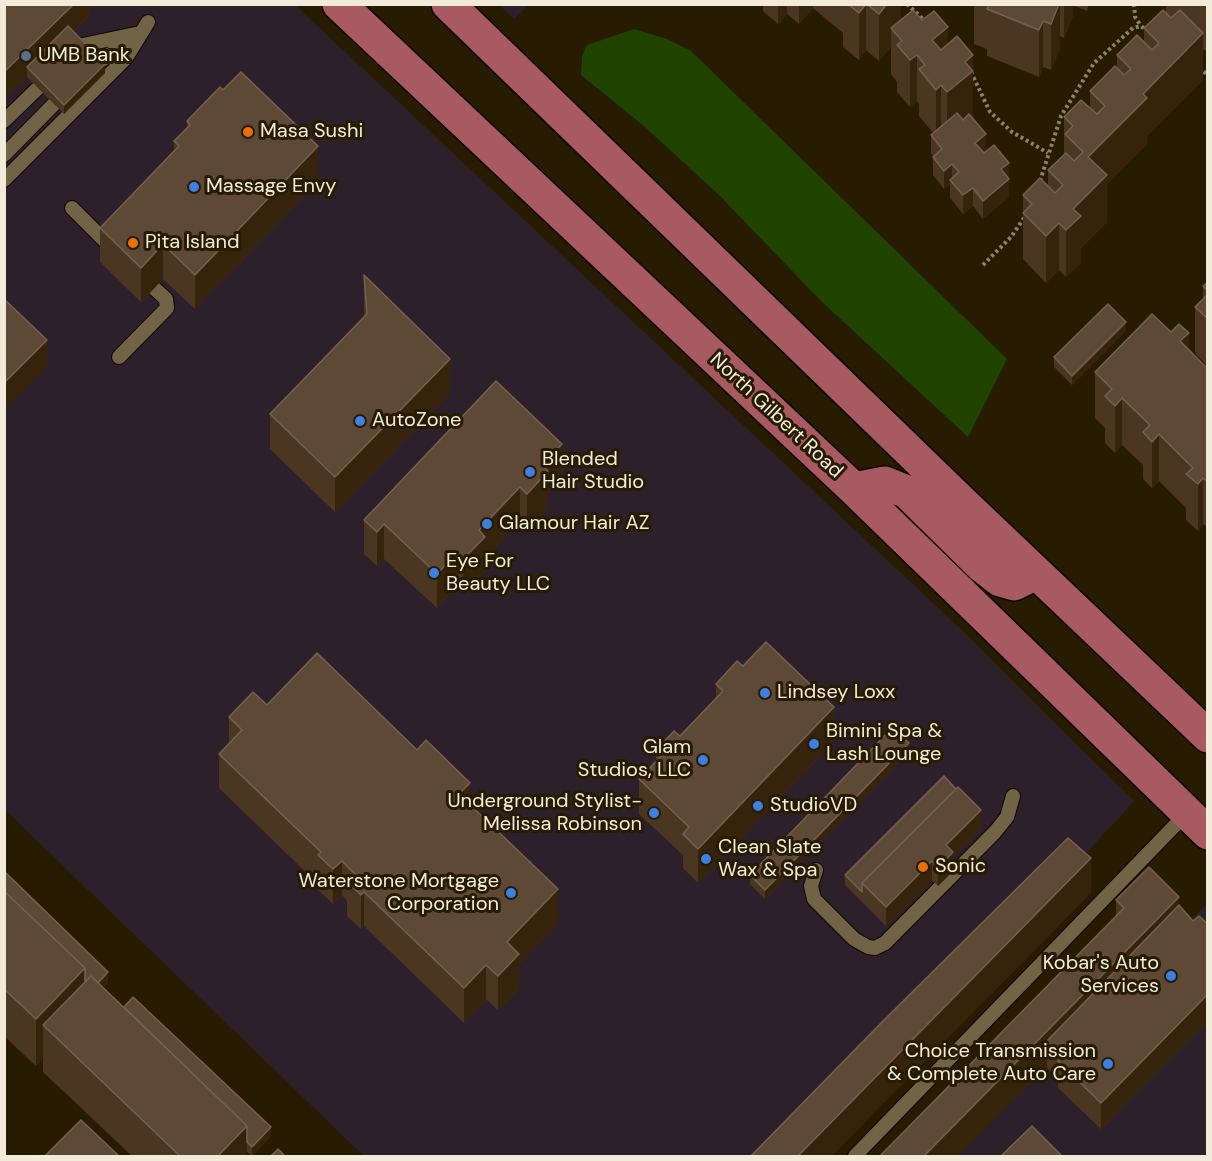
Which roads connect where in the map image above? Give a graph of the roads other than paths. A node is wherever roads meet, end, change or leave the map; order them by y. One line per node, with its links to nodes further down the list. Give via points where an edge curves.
1 (339, 4): 15 (main road, North Gilbert Road)
2 (448, 4): 16 (main road)
3 (144, 27): 4 (lane); 5 (lane); 10 (lane, via 126,58)
4 (78, 46)
5 (96, 64)
6 (38, 88): 8 (lane)
7 (54, 104): 9 (lane)
8 (4, 121)
9 (4, 155)
10 (4, 180)
11 (72, 208): 12 (lane)
12 (114, 249)
13 (154, 288): 14 (lane, via 166,299 166,308)
14 (119, 357)
15 (854, 489): 16 (main road, via 885,483 907,492 1000,580 1014,584); 19 (main road, North Gilbert Road)
16 (1036, 573): 17 (main road)
17 (1208, 736)
18 (1013, 796): 20 (lane, via 1006,817 995,832 885,943 875,948 854,939 814,899 811,886)
19 (1197, 823): 21 (lane)
20 (816, 870)
21 (855, 1156)

